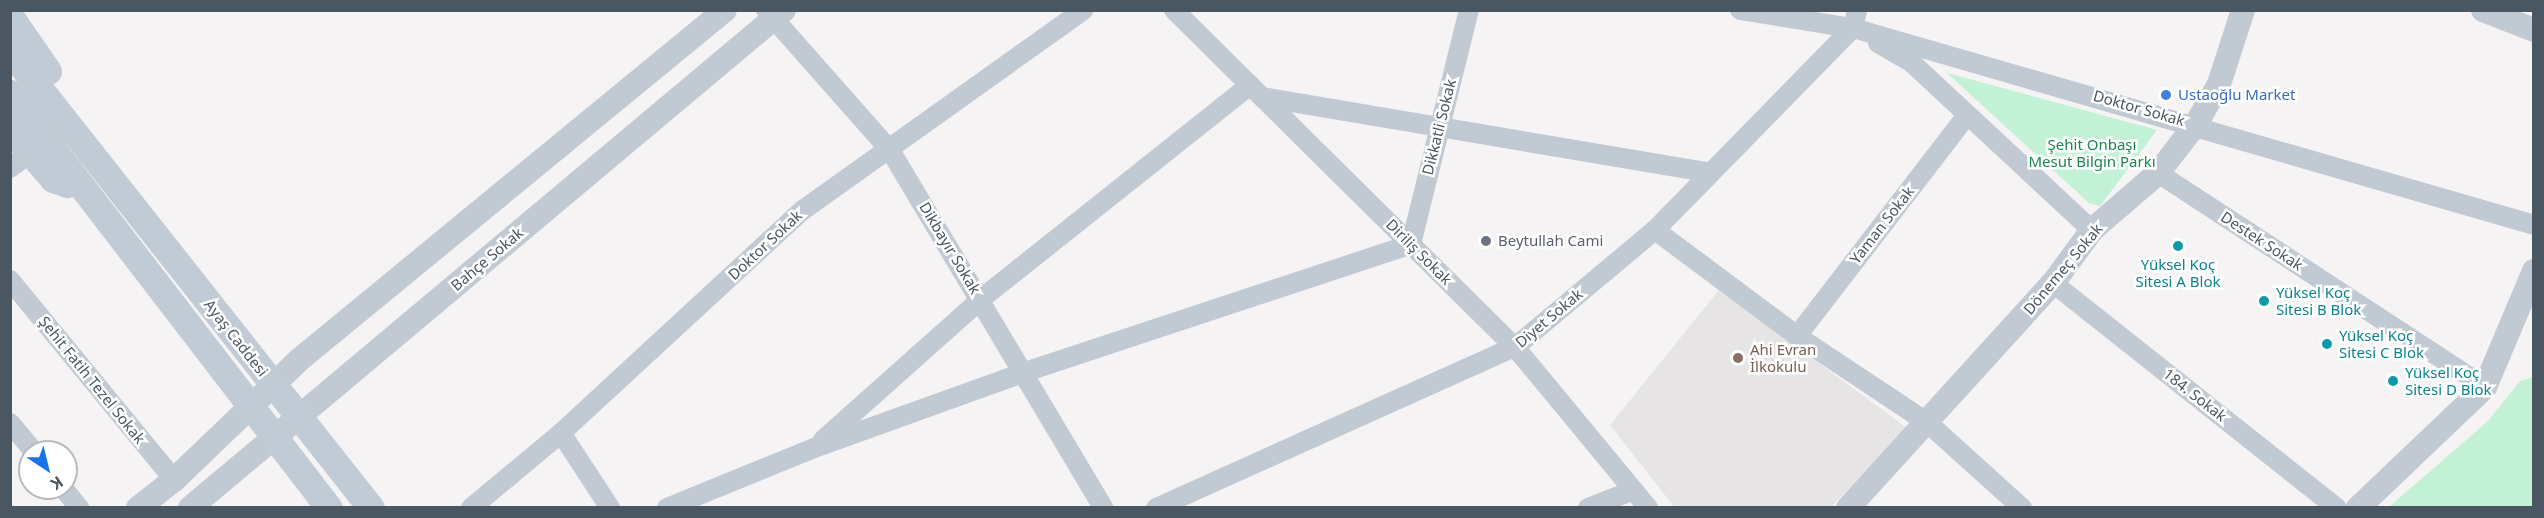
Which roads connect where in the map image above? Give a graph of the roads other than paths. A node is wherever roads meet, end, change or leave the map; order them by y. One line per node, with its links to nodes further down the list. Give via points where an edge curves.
1 (725, 10): 36 (street)
2 (1083, 10): 19 (street, Doktor Sokak)
3 (1174, 10): 13 (street, Diriliş Sokak)
4 (1469, 10): 17 (street, Dikkatli Sokak)
5 (1740, 10): 10 (street, Doktor Sokak)
6 (2243, 10): 16 (street, Dönemeç Sokak, via 2219,84)
7 (2483, 10): 11 (street)
8 (775, 13): 19 (street, Dikbayır Sokak); 39 (street, Bahçe Sokak)
9 (10, 16): 21 (main road, via 90,134)
10 (1855, 20): 15 (street, via 1912,63); 16 (street, Doktor Sokak); 22 (street, Diyet Sokak)
11 (2534, 30)
12 (10, 51): 21 (main road, Ayaş Caddesi)
13 (1256, 91): 17 (street); 28 (street, Diriliş Sokak); 32 (street)
14 (10, 93): 24 (main road, Ayaş Caddesi)
15 (1966, 115): 27 (street); 33 (street, Yaman Sokak)
16 (2196, 124): 23 (street, Dönemeç Sokak); 25 (street, Doktor Sokak)
17 (1439, 127): 22 (street); 28 (street, Dikkatli Sokak)
18 (10, 129): 20 (main road)
19 (890, 150): 32 (street, Dikbayır Sokak); 42 (street, Doktor Sokak, via 802,210)
20 (20, 161): 24 (main road)
21 (102, 169): 36 (main road, Ayaş Caddesi)
22 (1710, 173): 26 (street, Diyet Sokak)
23 (2158, 173): 27 (street, Dönemeç Sokak); 37 (street, Destek Sokak)
24 (79, 188): 38 (main road, Ayaş Caddesi)
25 (2534, 225)
26 (1655, 230): 33 (street); 34 (street, Diyet Sokak)
27 (2091, 230): 31 (street, Dönemeç Sokak)
28 (1411, 244): 34 (street, Diriliş Sokak); 35 (street)
29 (2534, 271): 37 (street)
30 (10, 280): 46 (street, Şehit Fatih Tezel Sokak)
31 (2053, 283): 41 (street, Dönemeç Sokak); 62 (street, 184. Sokak)
32 (981, 299): 35 (street, Dikbayır Sokak); 45 (street)
33 (1797, 336): 41 (street)
34 (1515, 347): 47 (street, Diriliş Sokak); 56 (street, Diyet Sokak)
35 (1022, 373): 45 (street); 55 (street, Dikbayır Sokak)
36 (274, 386): 38 (street); 39 (main road, Ayaş Caddesi)
37 (2486, 387): 63 (street)
38 (250, 405): 43 (main road, Ayaş Caddesi); 46 (street)
39 (299, 416): 43 (street, Bahçe Sokak); 51 (main road, Ayaş Caddesi)
40 (10, 423): 44 (street)
41 (1928, 423): 60 (street, Dönemeç Sokak); 61 (street)
42 (561, 433): 52 (street, Doktor Sokak); 53 (street)
43 (277, 439): 49 (street, Bahçe Sokak); 50 (main road, Ayaş Caddesi)
44 (24, 440)
45 (814, 448): 54 (street)
46 (174, 480): 48 (street)
47 (1634, 490): 57 (street); 58 (street); 59 (street, Diriliş Sokak)
48 (138, 507)
49 (190, 507)
50 (329, 507)
51 (371, 507)
52 (471, 507)
53 (610, 507)
54 (667, 507)
55 (1103, 507)
56 (1156, 507)
57 (1588, 507)
58 (1618, 507)
59 (1648, 507)
60 (1848, 507)
61 (2022, 507)
62 (2337, 507)
63 (2358, 507)

